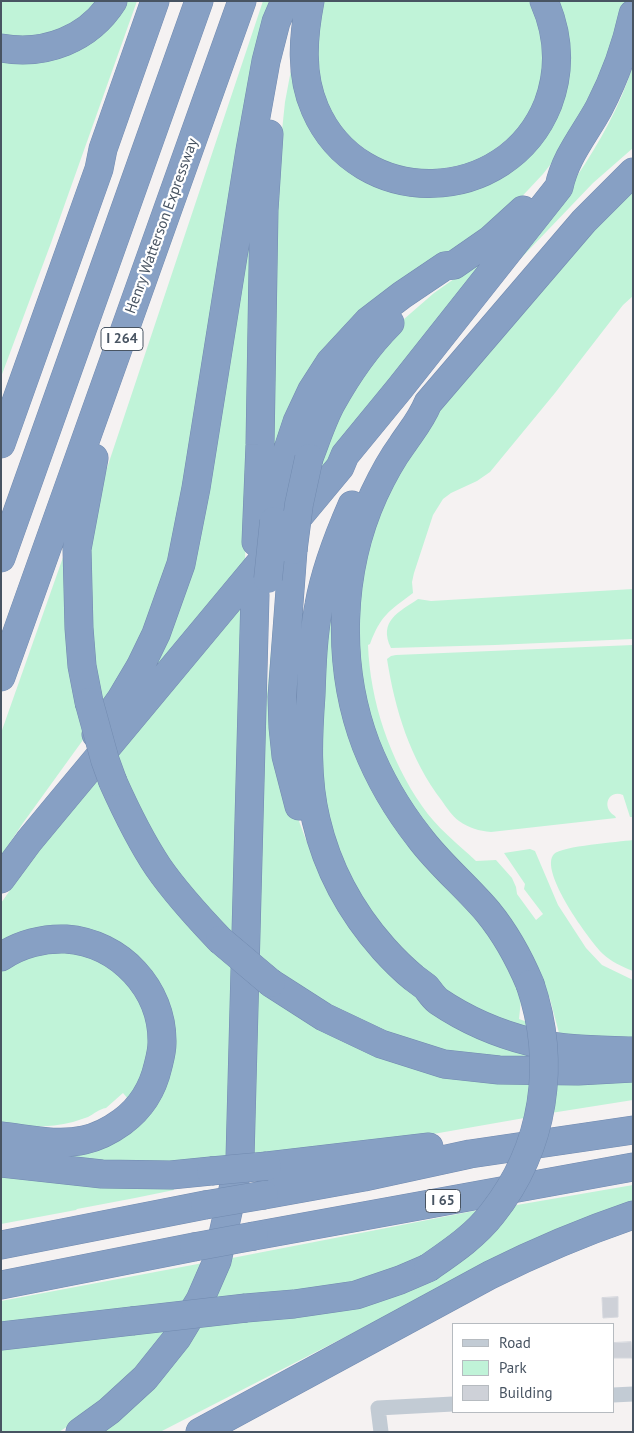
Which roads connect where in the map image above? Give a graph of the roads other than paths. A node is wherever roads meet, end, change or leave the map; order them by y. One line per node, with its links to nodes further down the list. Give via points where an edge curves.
1 (113, 1): 10 (highway, via 89,28 63,43 33,50)
2 (155, 1): 12 (highway)
3 (199, 1): 21 (highway, I 264)
4 (242, 1): 11 (highway, Henry Watterson Expressway / I 264)
5 (285, 1): 24 (highway, via 266,61 251,141 198,478 181,564 140,667 121,699 48,799)
6 (294, 1): 22 (highway, via 280,58 268,143 264,210 256,542)
7 (310, 1): 8 (highway, via 305,76 323,125 343,150 368,168 395,179 431,184 481,174 525,142 535,128 552,94 557,62 554,29)
8 (544, 1)
9 (633, 14): 15 (highway, via 609,87)
10 (1, 48)
11 (202, 115): 23 (highway, Henry Watterson Expressway / I 264); 29 (highway, bridge, via 205,151 93,462 77,549 79,628 85,684 113,782 138,834 184,900 220,940 271,983 324,1017 382,1044 444,1064 499,1070)
12 (103, 149): 18 (highway, via 89,166); 19 (highway, via 99,169)
13 (633, 156): 20 (highway, via 610,175 351,460)
14 (633, 172): 17 (highway, via 584,221)
15 (562, 173): 16 (highway, via 550,180 528,206 490,240); 20 (highway, via 559,187 345,455)
16 (454, 264): 22 (highway, bridge, via 445,266 368,321 330,362 312,390 283,464); 27 (highway, bridge, via 448,273 376,336 331,404 309,458 293,550 282,697 286,756 292,782 299,808 331,883 363,936 407,981 423,994)
17 (428, 403): 27 (highway, via 419,408 373,468 354,500 328,567 314,641 308,742 316,819 338,880 361,920 384,949); 38 (highway, bridge, via 383,477 363,522 350,569 346,646 357,716 377,770 420,839 498,925 512,947 537,1005 544,1084 541,1107 520,1170 492,1214 470,1236 428,1268 356,1295)
18 (1, 412)
19 (1, 444)
20 (340, 467): 24 (highway)
21 (1, 558)
22 (261, 587): 43 (highway, via 266,604 253,651 240,1158 217,1261 200,1300 177,1338 145,1378)
23 (1, 677)
24 (29, 841): 25 (highway)
25 (1, 879)
26 (1, 957): 32 (highway, via 29,944 61,939 85,942 110,952 136,973 153,1000 160,1021 162,1043 156,1077 145,1097 129,1117 108,1131 85,1140 54,1143)
27 (432, 996): 28 (highway, via 482,1025 532,1042 575,1049)
28 (633, 1051)
29 (633, 1068)
30 (633, 1113): 33 (highway, bridge, via 442,1146 171,1175 102,1174)
31 (633, 1130): 36 (highway, bridge, via 470,1154)
32 (1, 1136)
33 (1, 1162)
34 (633, 1167): 37 (highway, I 65, bridge, via 194,1246)
35 (633, 1215): 41 (highway, via 530,1254)
36 (1, 1245)
37 (1, 1285)
38 (1, 1336)
39 (633, 1394): 40 (street)
40 (614, 1395)
41 (254, 1402): 44 (highway); 45 (highway)
42 (452, 1404): 46 (street, via 378,1408)
43 (80, 1432)
44 (177, 1432)
45 (200, 1432)
46 (381, 1432)

